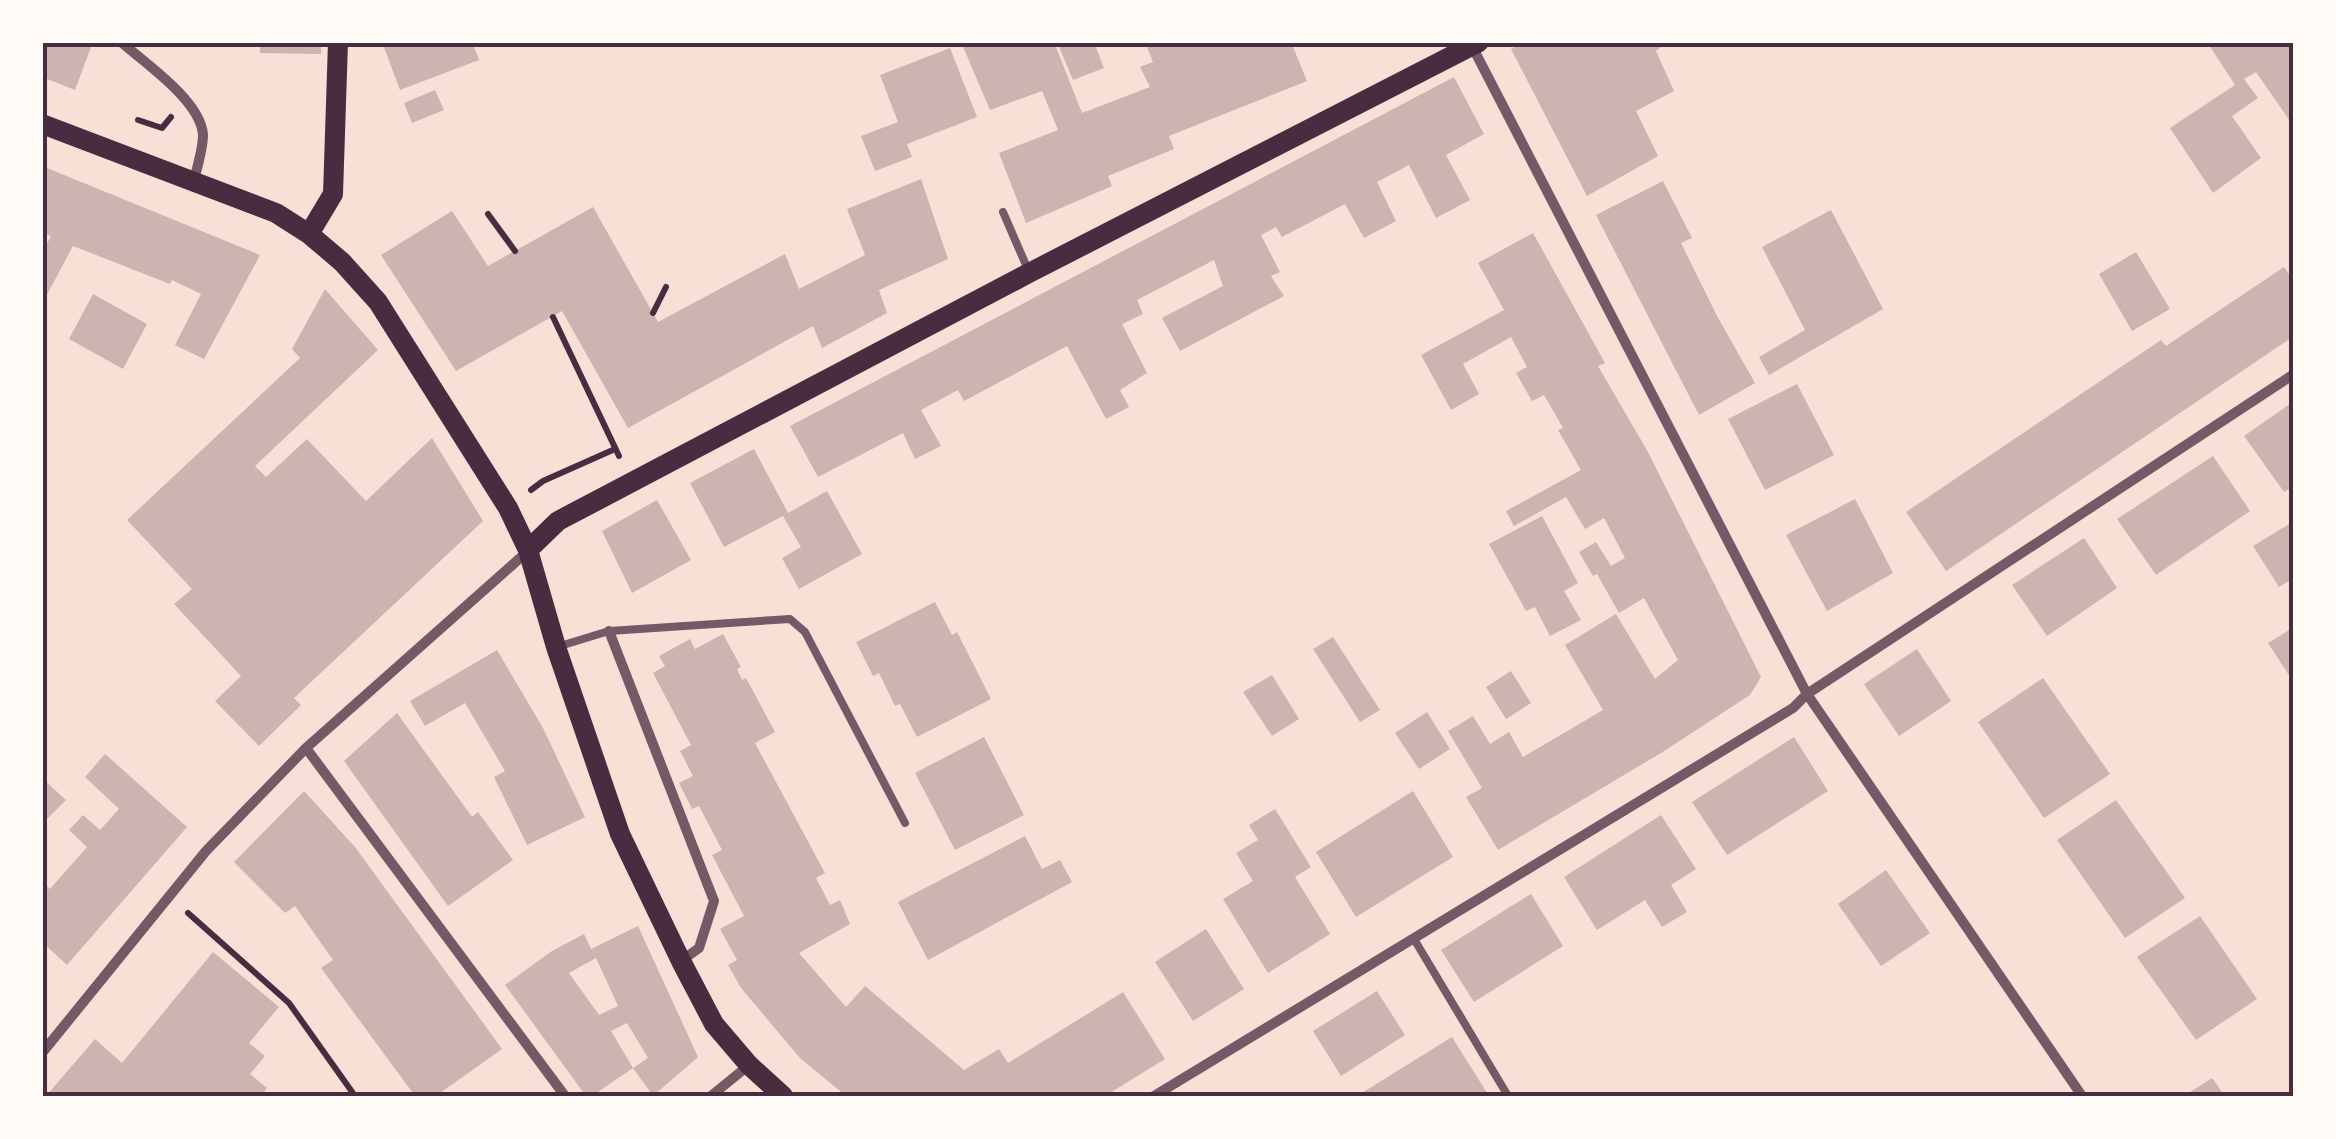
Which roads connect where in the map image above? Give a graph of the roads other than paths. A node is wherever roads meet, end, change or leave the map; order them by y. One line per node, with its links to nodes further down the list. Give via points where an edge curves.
1 (120, 42): 5 (street, via 198,116 203,135)
2 (338, 42): 7 (main road, via 334,194)
3 (1474, 44): 8 (main road); 13 (street)
4 (42, 124): 5 (main road)
5 (194, 181): 7 (main road)
6 (1002, 212): 8 (lane)
7 (310, 234): 10 (main road, via 378,302)
8 (1030, 273): 10 (main road, via 558,521)
9 (2294, 374): 13 (street)
10 (528, 550): 12 (main road); 14 (street)
11 (609, 631): 12 (lane); 15 (lane, via 790,619 805,632); 17 (street, via 714,901 699,948)
12 (556, 647): 17 (main road, via 620,834)
13 (1807, 694): 16 (street, via 1794,708); 25 (street)
14 (306, 748): 18 (street, via 206,851); 20 (street)
15 (905, 823)
16 (1414, 939): 23 (street); 24 (lane)
17 (680, 962): 19 (main road, via 714,1024)
18 (42, 1053)
19 (748, 1065): 21 (street); 22 (main road)
20 (565, 1096)
21 (711, 1096)
22 (783, 1096)
23 (1154, 1096)
24 (1508, 1096)
25 (2082, 1096)

